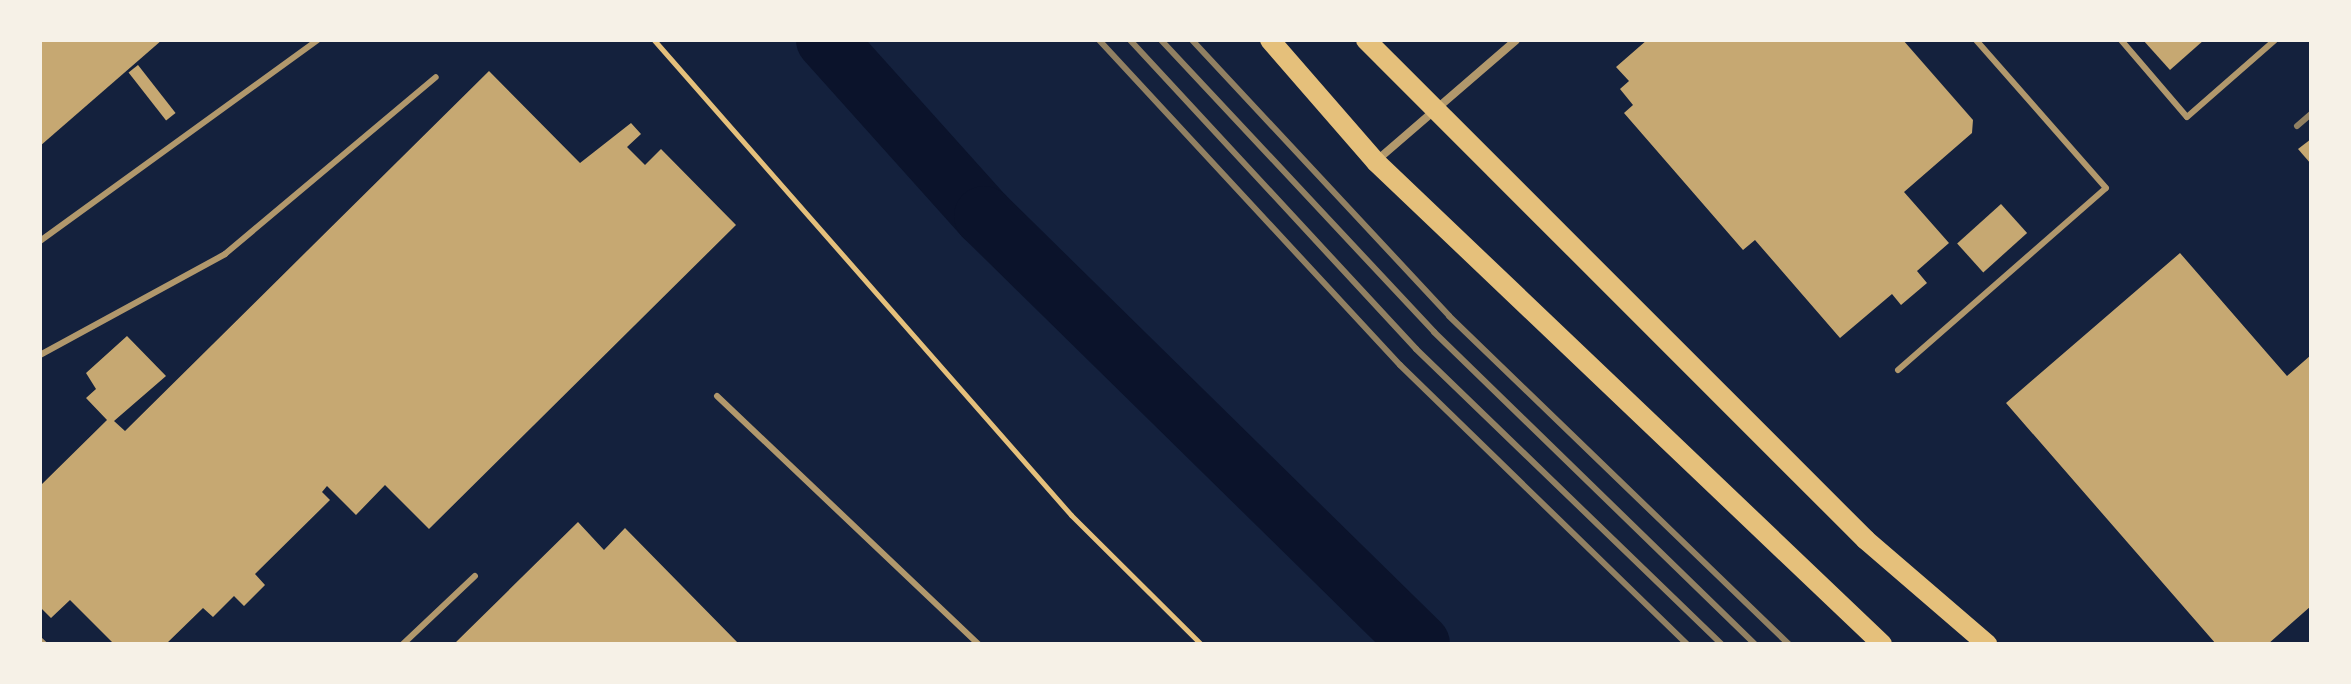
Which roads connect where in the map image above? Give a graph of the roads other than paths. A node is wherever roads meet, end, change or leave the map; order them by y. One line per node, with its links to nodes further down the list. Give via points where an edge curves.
1 (318, 40): 11 (lane)
2 (1270, 40): 10 (main road)
3 (1366, 40): 9 (main road)
4 (1516, 40): 9 (street)
5 (1976, 40): 13 (lane, via 2106,188)
6 (2121, 40): 7 (lane, via 2187,117)
7 (2275, 40)
8 (436, 77): 12 (lane, via 225,254)
9 (1432, 113): 10 (street); 19 (main road, via 1866,540)
10 (1376, 162): 18 (main road)
11 (40, 241)
12 (40, 355)
13 (1898, 370)
14 (717, 396): 17 (lane)
15 (475, 576): 16 (lane)
16 (403, 644)
17 (978, 644)
18 (1882, 644)
19 (1987, 644)

